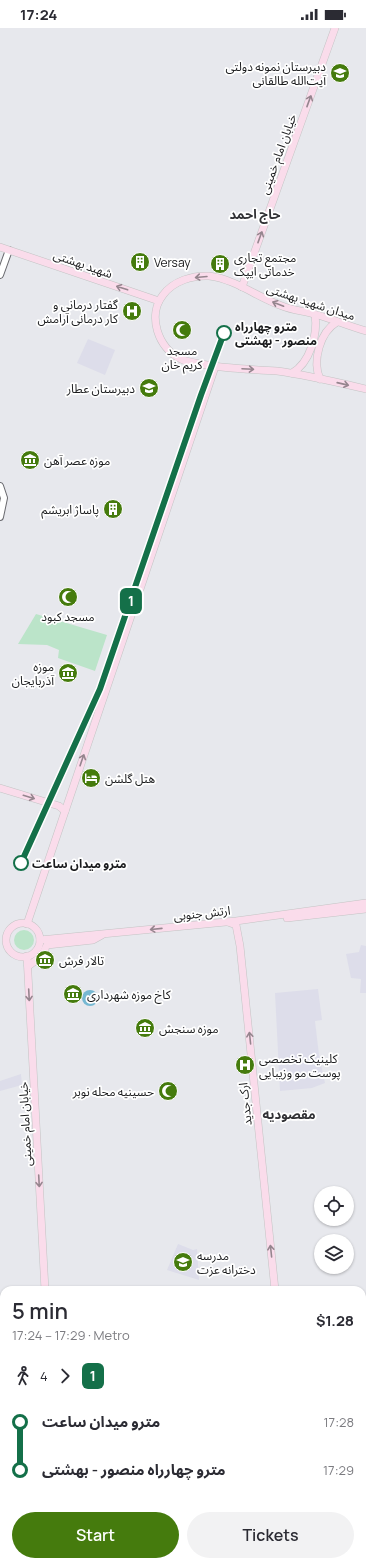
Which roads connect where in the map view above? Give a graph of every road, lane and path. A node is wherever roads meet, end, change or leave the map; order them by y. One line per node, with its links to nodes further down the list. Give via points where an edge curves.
1 (335, 28): 5 (main road, خیابان امام خمینی, one-way to 1)
2 (0, 247): 3 (main road, شهید بهشتى)
3 (9, 250): 4 (street); 6 (main road, شهید بهشتى, one-way to 3)
4 (0, 274)
5 (242, 287): 6 (main road, میدان شهید بهشتی, one-way to 6, via 216,278 197,277 175,284); 7 (main road, میدان شهید بهشتی, one-way to 5, via 283,306)
6 (159, 301): 10 (main road, via 156,326 158,335 168,350 181,359)
7 (315, 314): 8 (main road, میدان شهید بهشتی); 11 (main road, via 316,326 311,346 301,366)
8 (337, 322): 9 (main road, میدان شهید بهشتی); 12 (main road, via 329,328 320,348 317,366)
9 (366, 331)
10 (215, 367): 11 (main road, one-way to 11); 17 (main road, one-way to 10)
11 (292, 373): 12 (main road)
12 (320, 379): 13 (main road, one-way to 13)
13 (366, 389)
14 (0, 486): 15 (street, via 4,498)
15 (0, 517)
16 (0, 788): 17 (main road, one-way to 17, via 59,806)
17 (65, 811): 21 (main road)
18 (366, 903): 20 (main road, ارتش جنوبی)
19 (366, 909): 22 (main road, ارتش جنوبی, via 242,922)
20 (228, 922): 22 (main road); 23 (main road, ارتش جنوبی, one-way to 23)
21 (27, 924): 24 (main road, via 19,923 11,928); 25 (main road, via 38,931)
22 (237, 928): 29 (main road, ارک جدید, one-way to 22)
23 (106, 934): 25 (main road, ارتش جنوبی); 27 (main road, via 93,940 47,945 41,957)
24 (3, 940): 26 (main road, via 11,952 18,956)
25 (40, 940): 26 (main road, via 35,952)
26 (27, 956): 27 (main road, خیابان امام خمینی)
27 (28, 966): 28 (main road, خیابان امام خمینی, one-way to 28)
28 (45, 1286)
29 (275, 1286)

